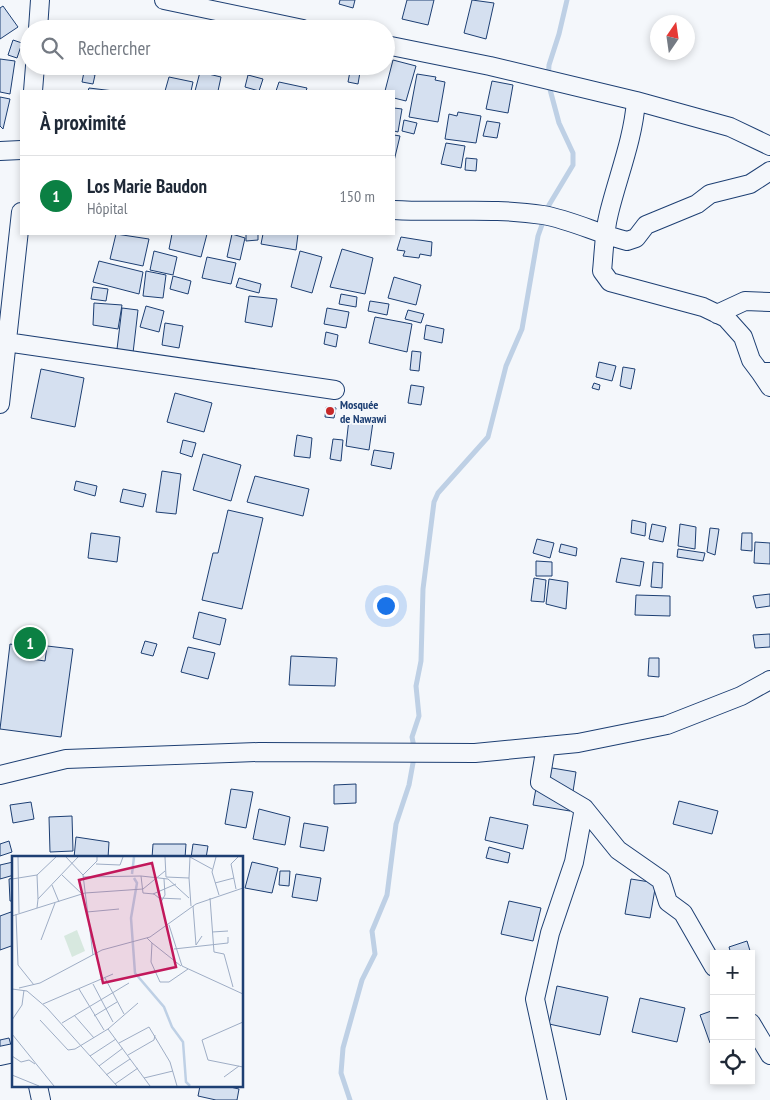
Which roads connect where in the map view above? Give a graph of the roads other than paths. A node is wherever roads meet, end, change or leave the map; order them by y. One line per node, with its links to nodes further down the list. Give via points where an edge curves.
1 (40, 0): 4 (street)
2 (164, 0): 3 (street)
3 (191, 3): 5 (street)
4 (39, 20)
5 (264, 20)
6 (395, 47): 9 (street)
7 (34, 75): 8 (street)
8 (33, 90)
9 (636, 101): 10 (street, via 730,127); 16 (street, via 630,137 608,215)
10 (770, 146)
11 (20, 150): 12 (street)
12 (0, 151)
13 (770, 171): 16 (street, via 750,184 710,194 697,204 646,224 636,238 627,241)
14 (395, 210): 16 (street, via 494,210 548,216)
15 (20, 221): 19 (street)
16 (606, 236): 18 (street, via 602,271 610,282 703,307)
17 (770, 302): 18 (street, via 745,301)
18 (717, 314): 20 (street, via 726,318 744,337 751,360)
19 (6, 342): 22 (street); 23 (street)
20 (765, 372): 21 (street)
21 (770, 387)
22 (335, 390)
23 (0, 404)
24 (770, 680): 25 (street, via 741,696 667,725 578,743)
25 (546, 746): 26 (street, via 475,753 259,752 66,759); 27 (street, via 540,782)
26 (0, 775)
27 (584, 808): 28 (street, via 618,850 660,880 668,902 683,913); 31 (street, via 574,862 550,933 535,1000)
28 (710, 960)
29 (755, 1030): 30 (street)
30 (770, 1055)
31 (557, 1100)

